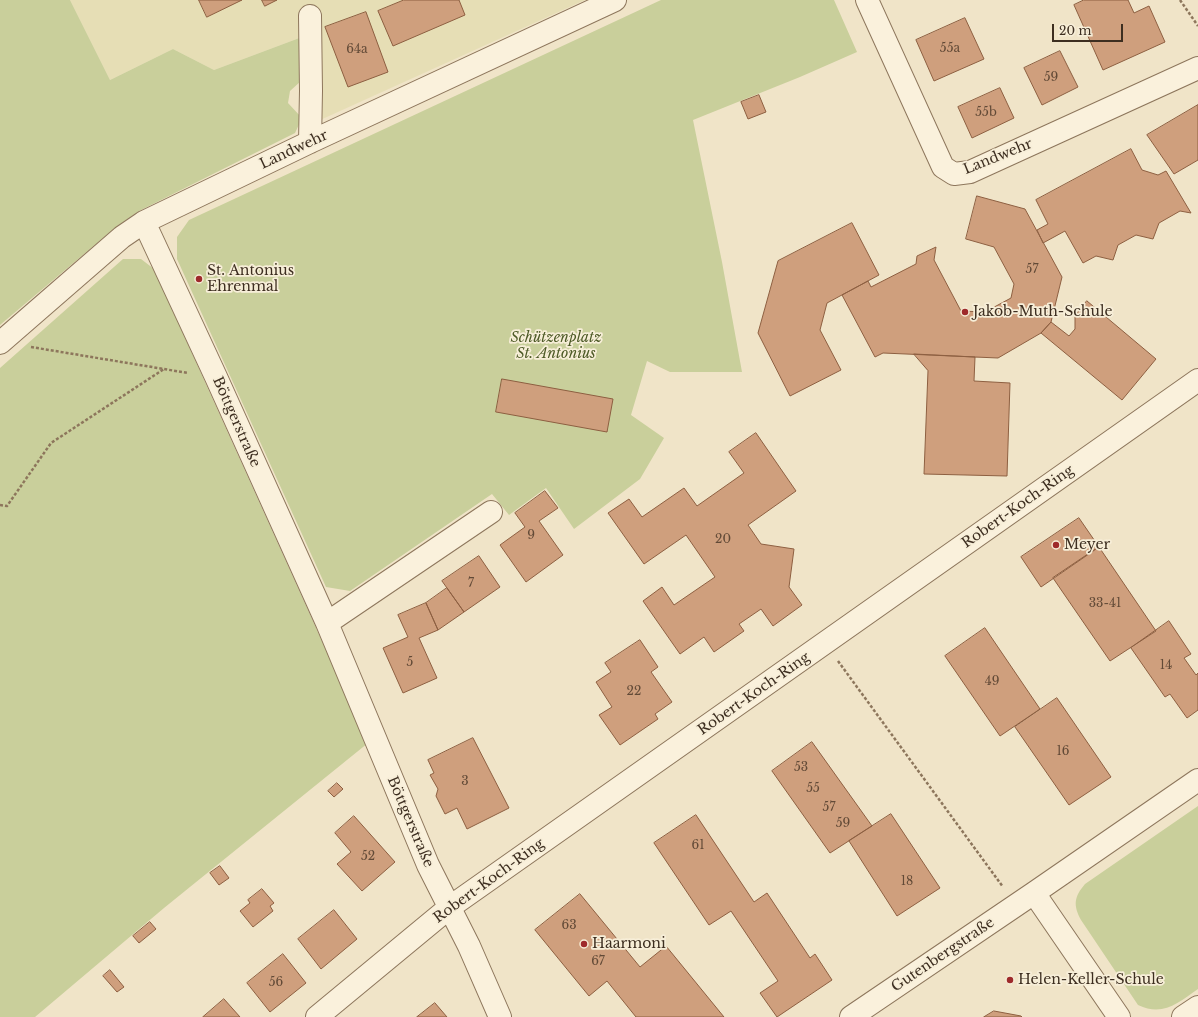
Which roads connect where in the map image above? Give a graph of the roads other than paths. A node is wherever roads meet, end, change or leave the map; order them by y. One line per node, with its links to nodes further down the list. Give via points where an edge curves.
1 (615, 0): 5 (street, Landwehr)
2 (867, 0): 4 (street, Landwehr, via 943,167 954,174 970,172)
3 (310, 16): 5 (street)
4 (1198, 68)
5 (310, 142): 6 (street, Landwehr)
6 (144, 222): 7 (street, Landwehr, via 122,237); 10 (street, Böttgerstraße)
7 (0, 342)
8 (1198, 380): 13 (street, Robert-Koch-Ring)
9 (491, 512): 10 (street)
10 (327, 623): 13 (street, Böttgerstraße, via 428,864)
11 (1198, 780): 12 (street, Gutenbergstraße)
12 (1034, 893): 17 (street, Gutenbergstraße); 18 (street)
13 (450, 907): 15 (street, Robert-Koch-Ring); 16 (street, Böttgerstraße)
14 (1198, 1007): 19 (street)
15 (317, 1017)
16 (500, 1017)
17 (851, 1017)
18 (1119, 1017)
19 (1183, 1017)

